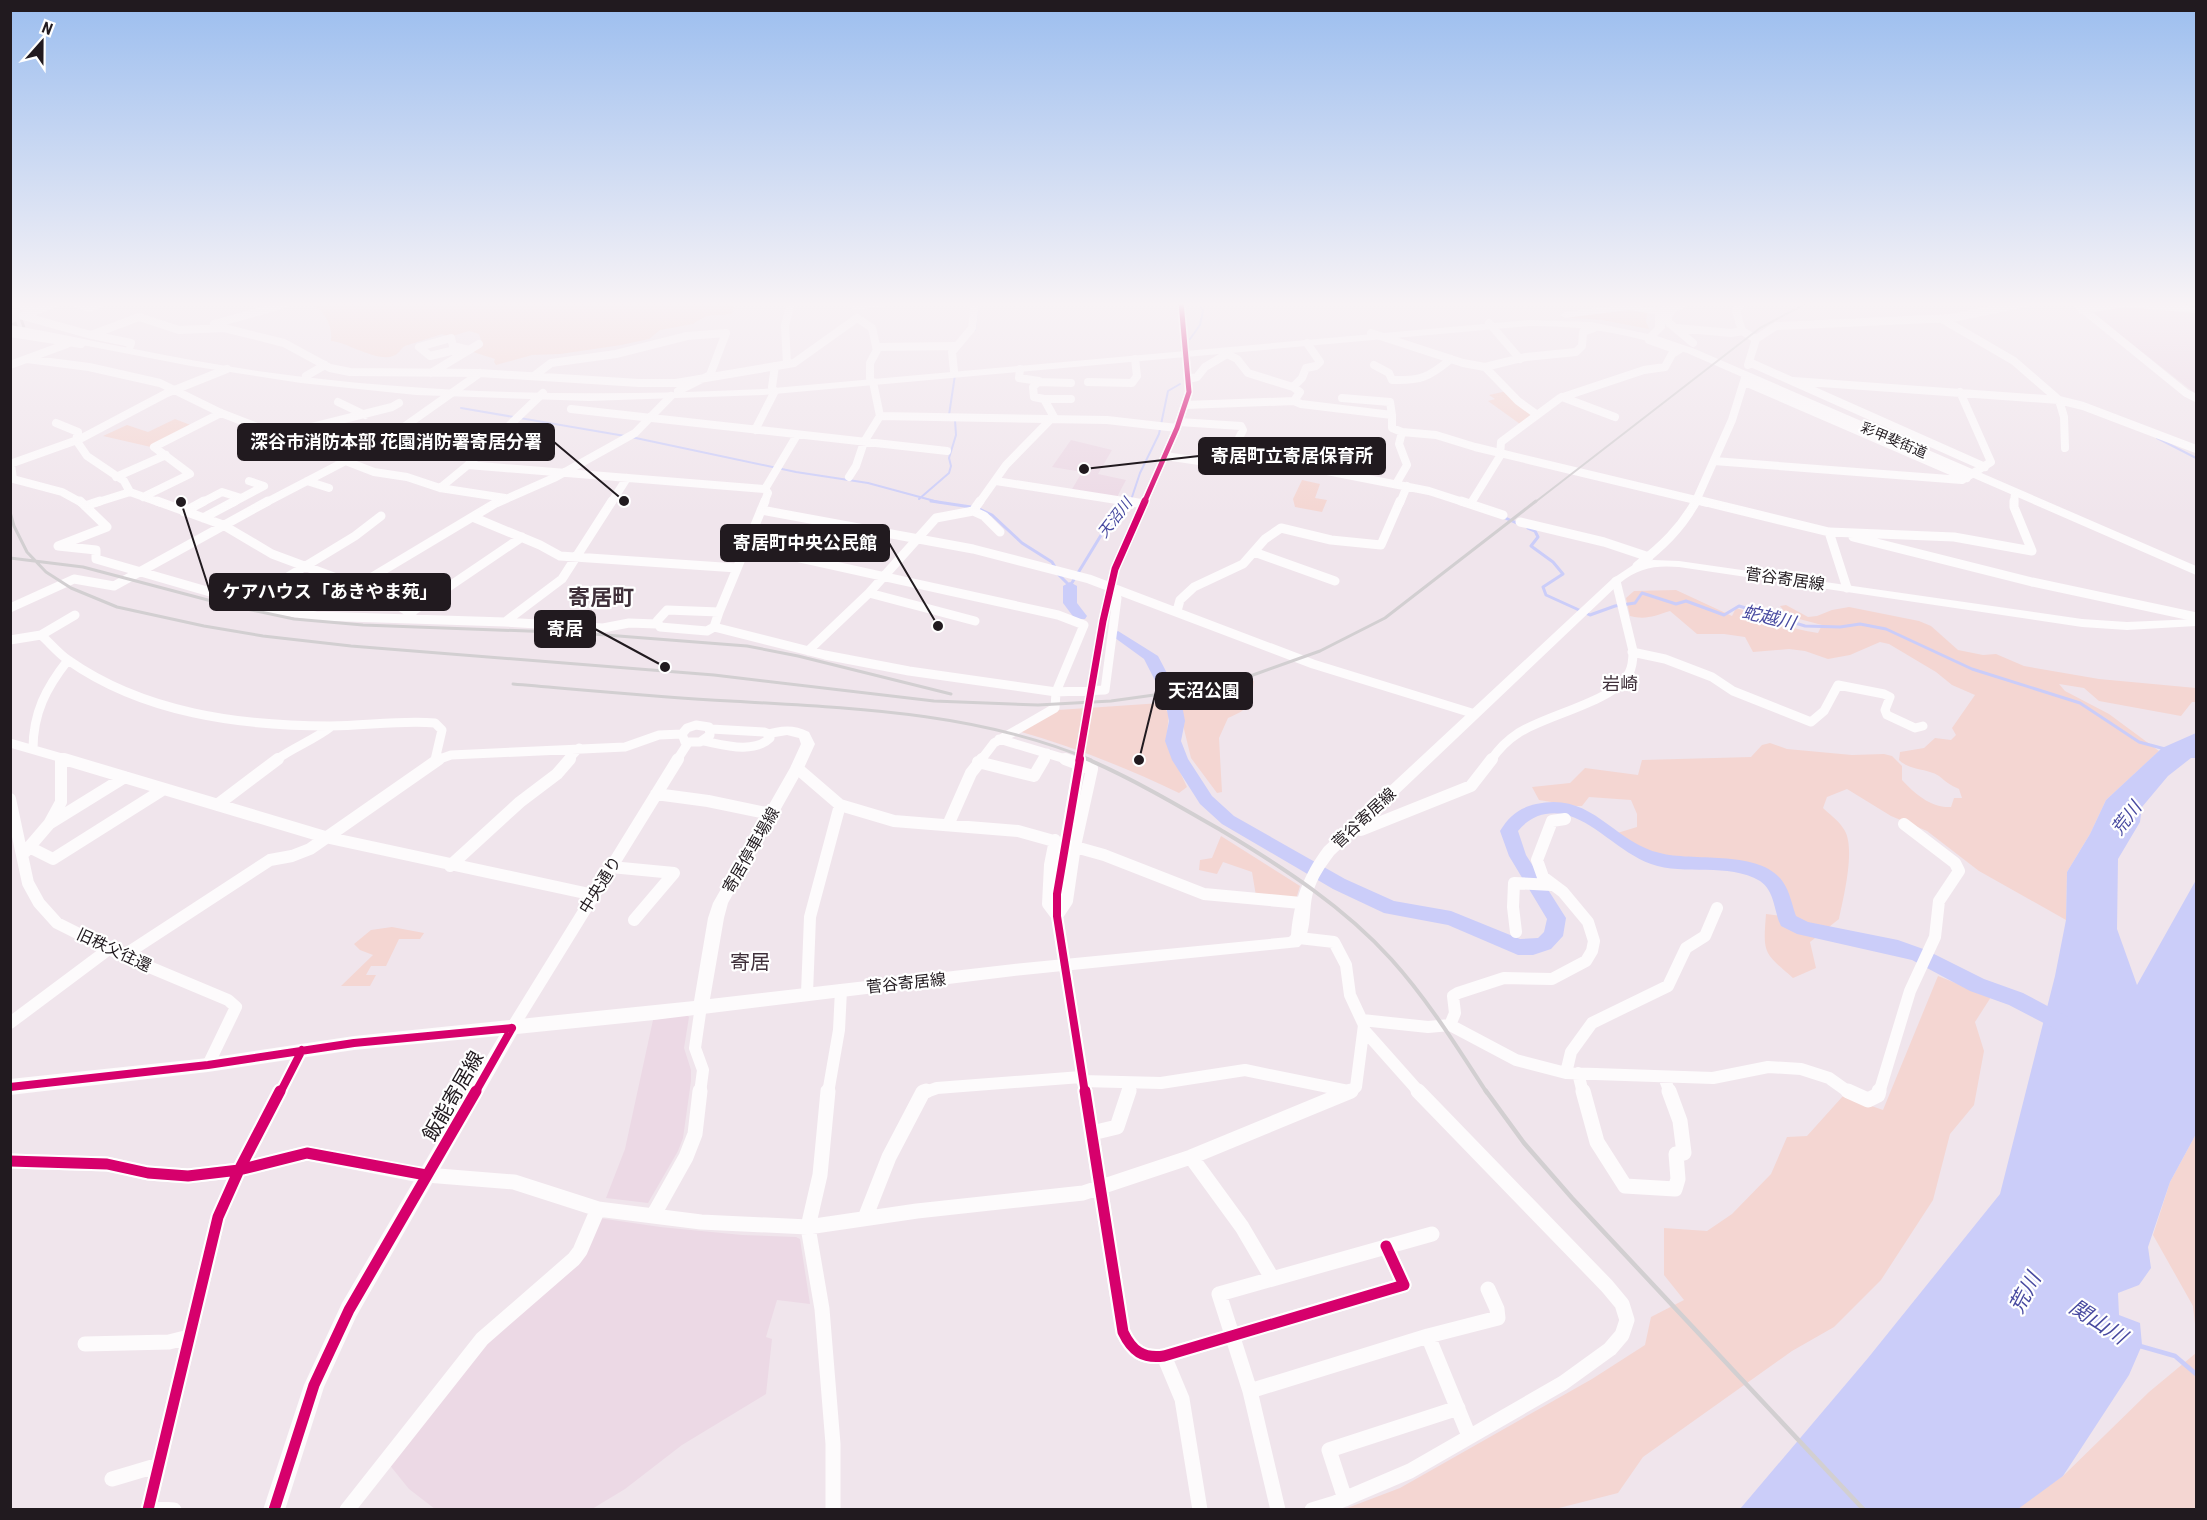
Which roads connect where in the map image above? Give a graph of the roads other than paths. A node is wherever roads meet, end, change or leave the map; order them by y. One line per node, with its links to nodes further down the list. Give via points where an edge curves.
1 (113, 373): 41 (street, via 160,383)
2 (217, 373): 41 (street)
3 (255, 373): 42 (highway, 彩甲斐街道)
4 (287, 373): 30 (highway, 彩甲斐街道)
5 (311, 373): 30 (street)
6 (425, 373): 7 (street)
7 (430, 373): 8 (street)
8 (480, 373): 31 (street); 42 (street)
9 (538, 373): 31 (street)
10 (710, 373): 32 (street)
11 (736, 373): 32 (street)
12 (775, 373): 40 (street)
13 (871, 373): 34 (street)
14 (936, 373): 34 (highway, 彩甲斐街道)
15 (967, 373): 34 (highway, 彩甲斐街道)
16 (1020, 373): 36 (street, via 1019,378)
17 (1137, 373): 37 (street, via 1132,383)
18 (1188, 373): 33 (street)
19 (1200, 373): 33 (street)
20 (1248, 373): 39 (street)
21 (1304, 373): 39 (street)
22 (1389, 373): 23 (street, via 1392,380 1413,381 1425,380)
23 (1434, 373)
24 (1491, 373): 59 (street)
25 (1638, 373): 46 (street)
26 (1749, 373): 85 (highway, 彩甲斐街道)
27 (1772, 373): 35 (street)
28 (2028, 373): 51 (street)
29 (2161, 373): 48 (street)
30 (306, 376): 42 (highway, 彩甲斐街道)
31 (534, 376): 32 (street, via 661,383)
32 (708, 378): 44 (street)
33 (1188, 379): 55 (street)
34 (872, 380): 40 (highway, 彩甲斐街道); 62 (street)
35 (1793, 381): 43 (street); 85 (street)
36 (1039, 382): 38 (street); 49 (street, via 1033,387 1034,397)
37 (1088, 382)
38 (1071, 383)
39 (1293, 387): 52 (street, via 1300,392)
40 (774, 389): 44 (highway, 彩甲斐街道); 68 (street)
41 (172, 391): 58 (street); 72 (street)
42 (455, 392): 45 (highway, 彩甲斐街道); 82 (street, via 384,441)
43 (1960, 392): 51 (street); 85 (street, via 1990,462)
44 (674, 394): 45 (highway, 彩甲斐街道); 64 (street)
45 (542, 395): 84 (street)
46 (1562, 397): 59 (street); 63 (street)
47 (1342, 398): 61 (street, via 1390,402)
48 (2196, 398): 56 (street)
49 (1044, 399): 50 (street); 65 (street)
50 (1071, 399)
51 (2059, 400): 75 (street); 76 (street)
52 (1294, 401): 55 (street); 61 (street)
53 (338, 402): 60 (street)
54 (399, 403): 60 (street)
55 (1185, 405): 67 (street)
56 (2196, 405)
57 (571, 409): 64 (street)
58 (221, 413): 70 (street); 79 (street, via 154,447)
59 (1536, 414): 78 (street, via 1501,442)
60 (365, 415): 70 (street)
61 (1392, 415): 69 (street, via 1392,428)
62 (880, 416): 65 (street); 73 (street)
63 (1616, 417)
64 (652, 418): 68 (street); 86 (street, via 635,433)
65 (1053, 419): 67 (street); 92 (street, via 1012,458)
66 (56, 423): 72 (street, via 78,432)
67 (1178, 425): 74 (street, via 1241,426); 80 (street)
68 (755, 430): 71 (street)
69 (1402, 432): 78 (street, via 1436,435); 93 (street, via 1399,444 1407,465)
70 (280, 435): 82 (street)
71 (797, 435): 73 (street); 98 (street)
72 (76, 440): 83 (street); 87 (street, via 87,456)
73 (864, 442): 77 (street); 88 (street)
74 (1236, 444)
75 (2065, 448)
76 (2196, 449)
77 (946, 451)
78 (1501, 454): 105 (street); 106 (street)
79 (166, 455): 87 (street); 101 (street, via 190,474)
80 (1165, 456): 93 (street, via 1220,464 1306,468); 107 (street)
81 (1714, 461): 85 (street, via 1947,480); 85 (street, via 1745,380); 105 (street)
82 (344, 462): 91 (street); 96 (street)
83 (11, 464): 108 (street, via 13,479 54,489)
84 (468, 465): 86 (street); 96 (street)
85 (1977, 472): 100 (highway, 彩甲斐街道); 126 (highway, 彩甲斐街道)
86 (564, 473): 89 (street); 104 (street)
87 (116, 477): 99 (street)
88 (849, 477)
89 (627, 478): 98 (street); 125 (street)
90 (249, 481): 97 (street, via 264,486)
91 (307, 481): 95 (street); 102 (street)
92 (996, 481): 107 (street); 110 (street)
93 (1396, 484): 94 (street)
94 (1407, 486): 106 (street); 123 (street, via 1381,545 1330,540 1281,528)
95 (329, 488)
96 (440, 488): 104 (street)
97 (258, 489): 102 (street); 103 (street)
98 (765, 489): 109 (street, via 768,493)
99 (130, 492): 101 (street); 108 (street)
100 (2015, 493): 119 (street, via 2014,507 2032,550 1954,537); 130 (highway, 彩甲斐街道)
101 (143, 497): 111 (street)
102 (276, 497): 117 (street)
103 (241, 498): 111 (street, via 222,492); 114 (street)
104 (505, 498): 115 (street)
105 (1697, 500): 119 (street); 124 (street, via 1675,534)
106 (1471, 503): 112 (street)
107 (1143, 504): 136 (street)
108 (85, 506): 131 (street, via 107,527 58,546 96,550 96,559)
109 (761, 510): 121 (street); 122 (street)
110 (973, 511): 118 (street); 121 (street, via 936,518)
111 (184, 512): 114 (street)
112 (1503, 515)
113 (381, 516): 128 (street)
114 (203, 518): 117 (street)
115 (475, 518): 120 (street); 135 (street)
116 (1520, 522): 124 (street)
117 (223, 525): 128 (street, via 272,554); 131 (street)
118 (1000, 532)
119 (1833, 532): 137 (street); 145 (street, via 2032,582)
120 (522, 537): 125 (street, via 560,556); 144 (street)
121 (918, 539): 132 (street); 136 (street, via 1064,572)
122 (745, 546): 129 (street); 132 (street)
123 (1254, 552): 133 (street); 141 (street, via 1243,564 1194,587 1180,600)
124 (1649, 557): 127 (street)
125 (577, 558): 129 (street); 147 (street, via 562,579)
126 (2196, 562)
127 (1636, 566): 134 (main road, 菅谷寄居線); 137 (main road, 菅谷寄居線, via 1667,562)
128 (304, 567): 135 (street); 139 (street, via 276,584)
129 (737, 568): 142 (street)
130 (2196, 570)
131 (138, 572): 139 (street); 140 (street, via 107,586 74,579)
132 (884, 575): 138 (street); 156 (street, via 1058,615 1084,625)
133 (1335, 581)
134 (1616, 581): 154 (street); 157 (main road, 菅谷寄居線)
135 (357, 586): 144 (street, via 382,595)
136 (1110, 588): 141 (street); 156 (street, via 1117,598 1105,690); 186 (street)
137 (1847, 588): 148 (main road, 菅谷寄居線, via 2082,623)
138 (869, 593): 146 (street); 153 (street)
139 (224, 597): 144 (street, via 316,616)
140 (10, 608)
141 (1177, 611): 157 (street, via 1313,664)
142 (720, 612): 149 (street, via 667,610); 150 (street)
143 (75, 615): 151 (street)
144 (412, 616): 147 (street)
145 (2196, 617)
146 (975, 621)
147 (505, 622): 149 (street, via 603,628 629,623)
148 (2196, 623)
149 (657, 624): 150 (street, via 707,631)
150 (714, 627): 153 (street)
151 (41, 635): 152 (street); 155 (street)
152 (10, 640)
153 (808, 651): 156 (street, via 909,671)
154 (1632, 652): 159 (street, via 1712,676 1733,691 1811,722 1824,711 1838,685 1884,694 1890,697 1887,715 1915,728); 184 (street, via 1631,670 1616,689 1518,733 1501,747 1471,786 1361,830)
155 (68, 660): 158 (street, via 103,681 167,706 282,725); 167 (street, via 38,706 32,726)
156 (1056, 692): 163 (street, via 1053,711)
157 (1475, 714): 184 (main road, 菅谷寄居線)
158 (332, 726): 170 (street, via 435,723 442,730); 177 (street, via 315,739 291,749)
159 (1923, 726)
160 (711, 729): 161 (street); 162 (street, via 696,724 687,728); 164 (street)
161 (769, 734): 164 (street, via 769,741 760,747); 172 (main road, 寄居停車場線, via 790,730 807,739)
162 (685, 738): 164 (street); 166 (street, via 659,735 625,747); 175 (street, 中央通り)
163 (999, 739): 168 (street); 171 (street)
164 (704, 741)
165 (10, 742): 167 (street)
166 (579, 748): 170 (street, via 451,754); 188 (street, via 557,774)
167 (33, 749): 169 (street)
168 (1047, 753): 171 (street, via 1034,776); 186 (street, via 1092,769)
169 (61, 758): 173 (street); 181 (street, via 61,802)
170 (435, 761): 185 (street)
171 (978, 762): 183 (street)
172 (797, 768): 178 (street); 179 (main road, 寄居停車場線)
173 (125, 777): 174 (street); 181 (street)
174 (164, 789): 177 (street); 187 (street, via 53,859)
175 (656, 794): 179 (street); 189 (street, 中央通り)
176 (10, 799): 187 (street, 旧秩父往還)
177 (218, 805): 185 (street)
178 (840, 805): 183 (street, via 894,821); 201 (street, via 810,917)
179 (771, 814): 202 (main road, 寄居停車場線, via 721,903)
180 (1565, 819): 190 (street, via 1552,821 1537,860)
181 (49, 824): 187 (street)
182 (1904, 824): 210 (street, via 1959,871 1938,901 1935,937 1911,991 1878,1095 1868,1100 1855,1096 1828,1078 1801,1069 1768,1067 1725,1077)
183 (948, 825): 186 (street, via 1018,831)
184 (1356, 826): 192 (main road, 菅谷寄居線, via 1313,872)
185 (325, 837): 188 (street); 198 (street, via 310,849 270,860)
186 (1064, 845): 192 (street, via 1104,855 1204,894); 199 (street, via 1057,916)
187 (26, 851): 197 (street, 旧秩父往還, via 28,883 45,912 57,923)
188 (450, 866): 191 (street)
189 (611, 867): 191 (street, 中央通り); 194 (street, via 674,873)
190 (1548, 885): 195 (street, via 1514,883); 205 (street, via 1570,899 1588,922 1594,941 1586,961 1551,979 1504,978 1458,993 1453,996 1455,1013)
191 (594, 896): 206 (street, 中央通り)
192 (1301, 903): 196 (main road, 菅谷寄居線)
193 (1717, 908): 209 (street, via 1705,936 1686,948 1668,986 1592,1023 1571,1052)
194 (634, 920)
195 (1516, 932)
196 (1299, 938): 199 (main road, 菅谷寄居線, via 1277,945); 204 (street, via 1331,940 1336,944)
197 (109, 949): 198 (street, 旧秩父往還); 203 (street)
198 (123, 956): 208 (street, 旧秩父往還, via 228,1000 236,1007)
199 (1065, 966): 200 (main road, 菅谷寄居線); 211 (street)
200 (841, 990): 201 (main road, 菅谷寄居線); 224 (street, via 820,1175)
201 (807, 993): 202 (main road, 菅谷寄居線)
202 (701, 1006): 206 (main road, 菅谷寄居線); 222 (street, via 695,1048 703,1070 695,1134)
203 (10, 1023)
204 (1363, 1025): 205 (street); 214 (street, via 1356,1087); 236 (street, via 1400,1072 1607,1286 1622,1304 1627,1320 1622,1335 1610,1349 1563,1383)
205 (1450, 1025): 209 (street, via 1516,1060)
206 (512, 1028): 207 (main road, 飯能寄居線); 219 (main road, 飯能寄居線)
207 (302, 1050): 208 (main road, 飯能寄居線); 218 (street)
208 (208, 1065): 213 (main road, 飯能寄居線)
209 (1572, 1073): 210 (street); 210 (street, via 1597,1142 1625,1186 1674,1189 1678,1179 1676,1154 1684,1153 1680,1121)
210 (1664, 1077)
211 (1082, 1079): 212 (street); 215 (street); 223 (street, via 923,1092 889,1157)
212 (1132, 1083): 214 (street, via 1161,1083 1245,1070); 215 (street, via 1117,1127)
213 (10, 1087)
214 (1351, 1091): 216 (street)
215 (1092, 1132): 220 (street)
216 (1191, 1157): 220 (street); 227 (street, via 1242,1227)
217 (10, 1161): 218 (street, via 107,1164 166,1176)
218 (239, 1170): 219 (street, via 307,1153); 231 (street, via 219,1217)
219 (426, 1175): 221 (street, via 514,1182); 242 (main road, 飯能寄居線, via 328,1353)
220 (1100, 1189): 223 (street); 233 (street, via 1126,1340 1137,1354)
221 (598, 1209): 222 (street); 243 (street, via 574,1259 482,1339)
222 (653, 1216): 224 (street, via 748,1226)
223 (865, 1218): 224 (street)
224 (808, 1227): 244 (street, via 822,1309 833,1444)
225 (1432, 1234): 226 (street)
226 (1386, 1246): 227 (street); 229 (street, via 1404,1285)
227 (1272, 1278): 229 (street, via 1219,1294)
228 (1488, 1289): 230 (street, via 1498,1318)
229 (1232, 1335): 233 (street); 234 (street)
230 (1428, 1336): 234 (street); 235 (street)
231 (189, 1337): 232 (street, via 169,1342); 237 (street)
232 (85, 1344)
233 (1164, 1356): 245 (street, via 1182,1399)
234 (1250, 1391): 246 (street)
235 (1458, 1408): 236 (street); 239 (street, via 1329,1450)
236 (1469, 1436): 239 (street, via 1410,1471)
237 (159, 1465): 238 (street); 240 (street)
238 (112, 1479)
239 (1345, 1499): 247 (street)
240 (149, 1509): 241 (street)
241 (174, 1509)
242 (274, 1509)
243 (347, 1509)
244 (833, 1509)
245 (1200, 1509)
246 (1278, 1509)
247 (1312, 1509)

